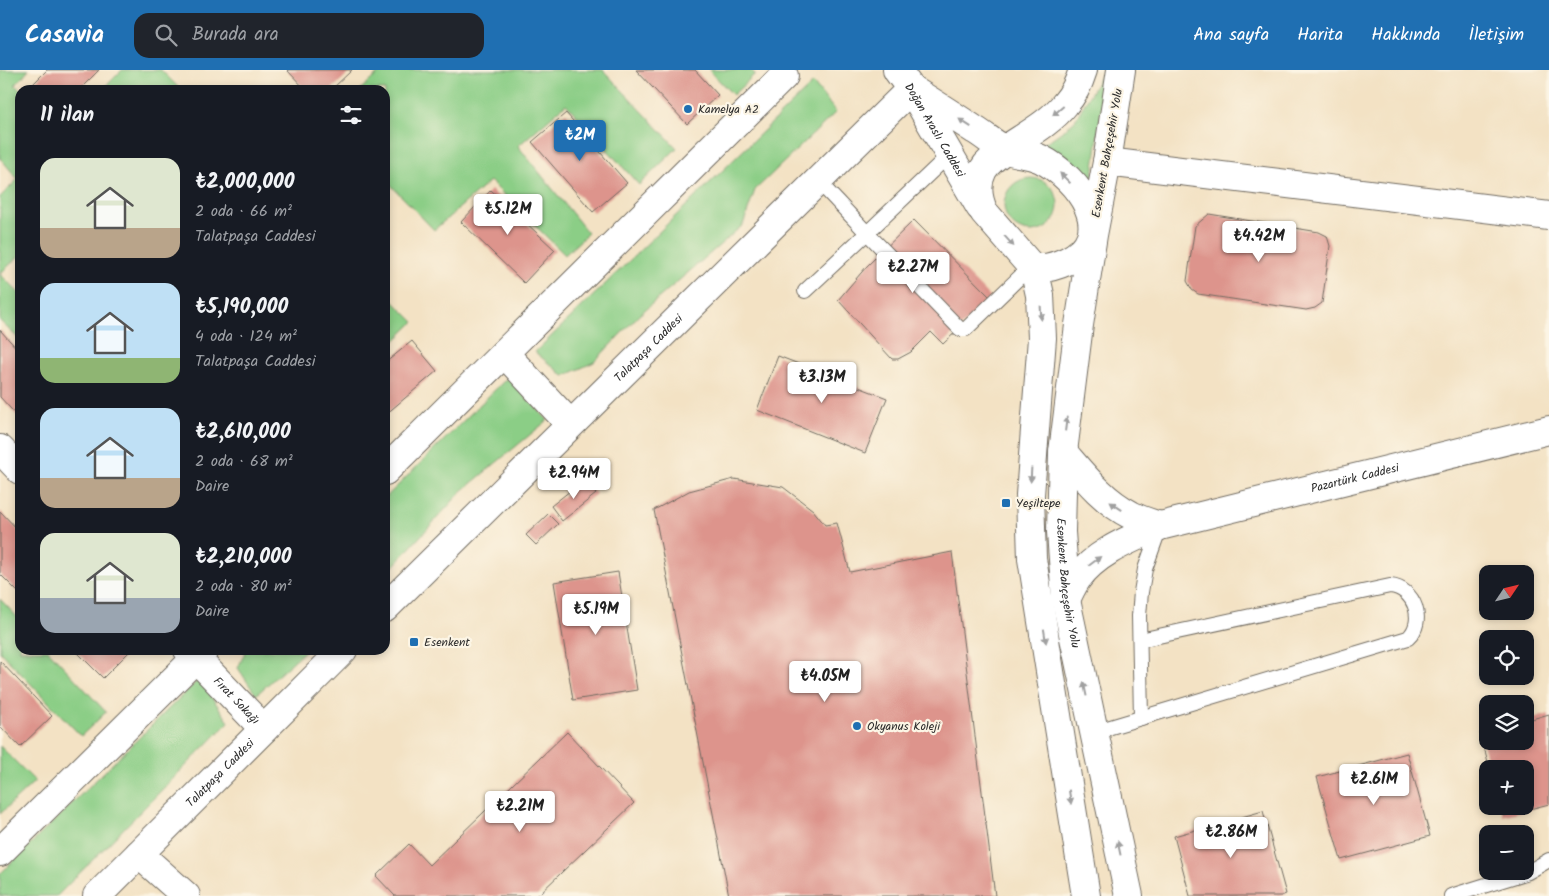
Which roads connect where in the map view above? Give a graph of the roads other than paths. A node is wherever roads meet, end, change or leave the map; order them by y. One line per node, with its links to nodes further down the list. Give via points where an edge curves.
1 (1083, 70): 5 (street, one-way to 5, via 1065,105)
2 (1121, 70): 7 (street, Esenkent Bahçeşehir Yolu)
3 (784, 76): 15 (street)
4 (904, 79): 5 (street, Doğan Araslı Caddesi, one-way to 4); 6 (street, Doğan Araslı Caddesi); 8 (street, Talatpaşa Caddesi)
5 (1006, 150): 10 (street, via 987,164 981,176 980,201); 12 (street, Esenkent Bahçeşehir Yolu, one-way to 5, via 1090,210 1070,182 1042,160)
6 (949, 156): 10 (street, Doğan Araslı Caddesi); 11 (lane)
7 (1107, 162): 9 (street); 12 (street, Esenkent Bahçeşehir Yolu)
8 (818, 181): 11 (lane); 16 (street, Talatpaşa Caddesi)
9 (1549, 216)
10 (987, 217): 13 (street, one-way to 13)
11 (867, 233): 13 (lane, via 960,329 966,329); 14 (lane)
12 (1093, 235): 13 (street, Esenkent Bahçeşehir Yolu, via 1085,249 1067,261 1050,267); 19 (street, Esenkent Bahçeşehir Yolu, one-way to 12)
13 (1030, 266): 37 (street, one-way to 37, via 1039,290 1042,326 1030,495 1032,559)
14 (805, 291)
15 (504, 353): 16 (street); 21 (street)
16 (570, 424): 24 (street, Talatpaşa Caddesi)
17 (1549, 430): 22 (street, Pazartürk Caddesi)
18 (0, 449): 20 (street)
19 (1063, 452): 22 (street, one-way to 19, via 1131,515 1111,502); 23 (street, Esenkent Bahçeşehir Yolu, via 1061,532)
20 (15, 465)
21 (390, 466)
22 (1160, 526): 23 (street, Pazartürk Caddesi, one-way to 22, via 1077,579 1091,563); 25 (lane, via 1145,569)
23 (1066, 600): 31 (street, Esenkent Bahçeşehir Yolu, one-way to 23)
24 (390, 603)
25 (1140, 640): 29 (lane); 29 (lane, via 1390,586 1401,588 1411,596 1418,621 1408,638)
26 (194, 655): 32 (street)
27 (198, 655): 30 (street, Fırat Sokağı)
28 (338, 655): 30 (street, Talatpaşa Caddesi)
29 (1141, 718): 31 (lane)
30 (264, 729): 33 (street, Talatpaşa Caddesi)
31 (1094, 732): 38 (street, Esenkent Bahçeşehir Yolu, one-way to 31)
32 (0, 852)
33 (139, 854): 35 (street, Talatpaşa Caddesi); 36 (street)
34 (1549, 860): 39 (lane, via 1528,872)
35 (97, 896)
36 (186, 896)
37 (1086, 896)
38 (1129, 896)
39 (1451, 896)

